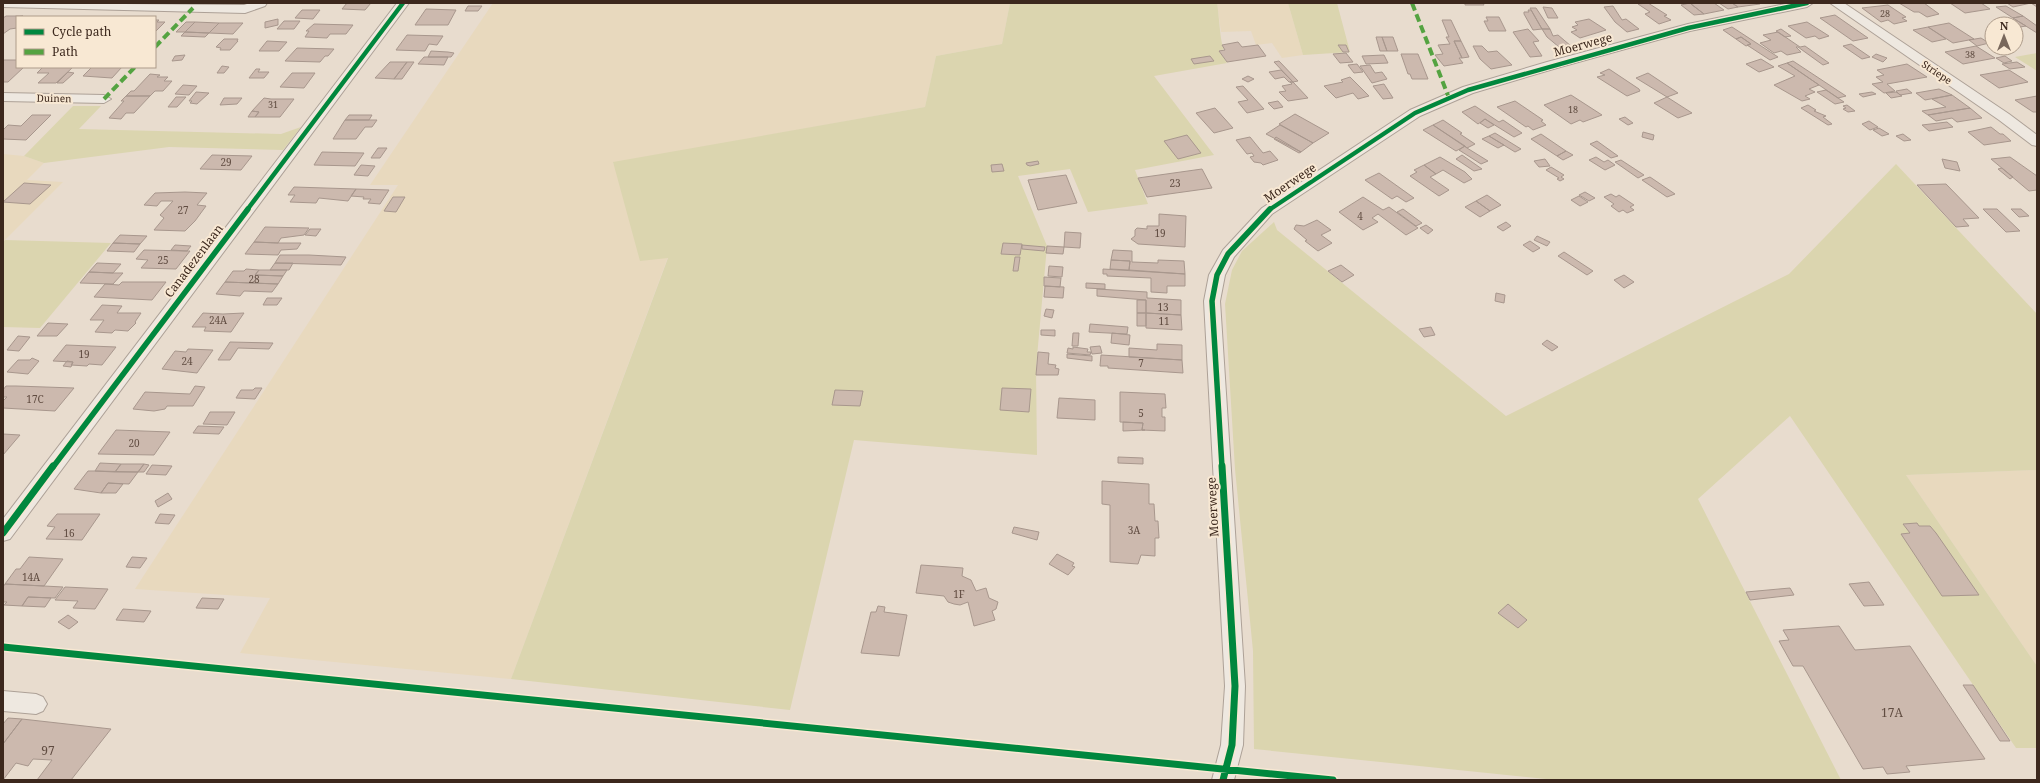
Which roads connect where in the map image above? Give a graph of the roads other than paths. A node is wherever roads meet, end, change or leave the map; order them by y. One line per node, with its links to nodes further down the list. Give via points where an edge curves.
1 (3, 3): 2 (street, via 245,9)
2 (261, 3)
3 (403, 3): 9 (street, Canadezenlaan)
4 (1807, 3): 12 (street, Moerwege, via 1688,28 1552,65 1448,98 1415,113 1267,211 1228,254 1217,275 1212,300 1235,693 1232,745)
5 (1836, 3): 8 (street, Striepe)
6 (3, 97): 7 (street, Duinen)
7 (104, 99)
8 (2037, 142)
9 (3, 533)
10 (3, 701): 11 (street)
11 (36, 704)
12 (1223, 780)

